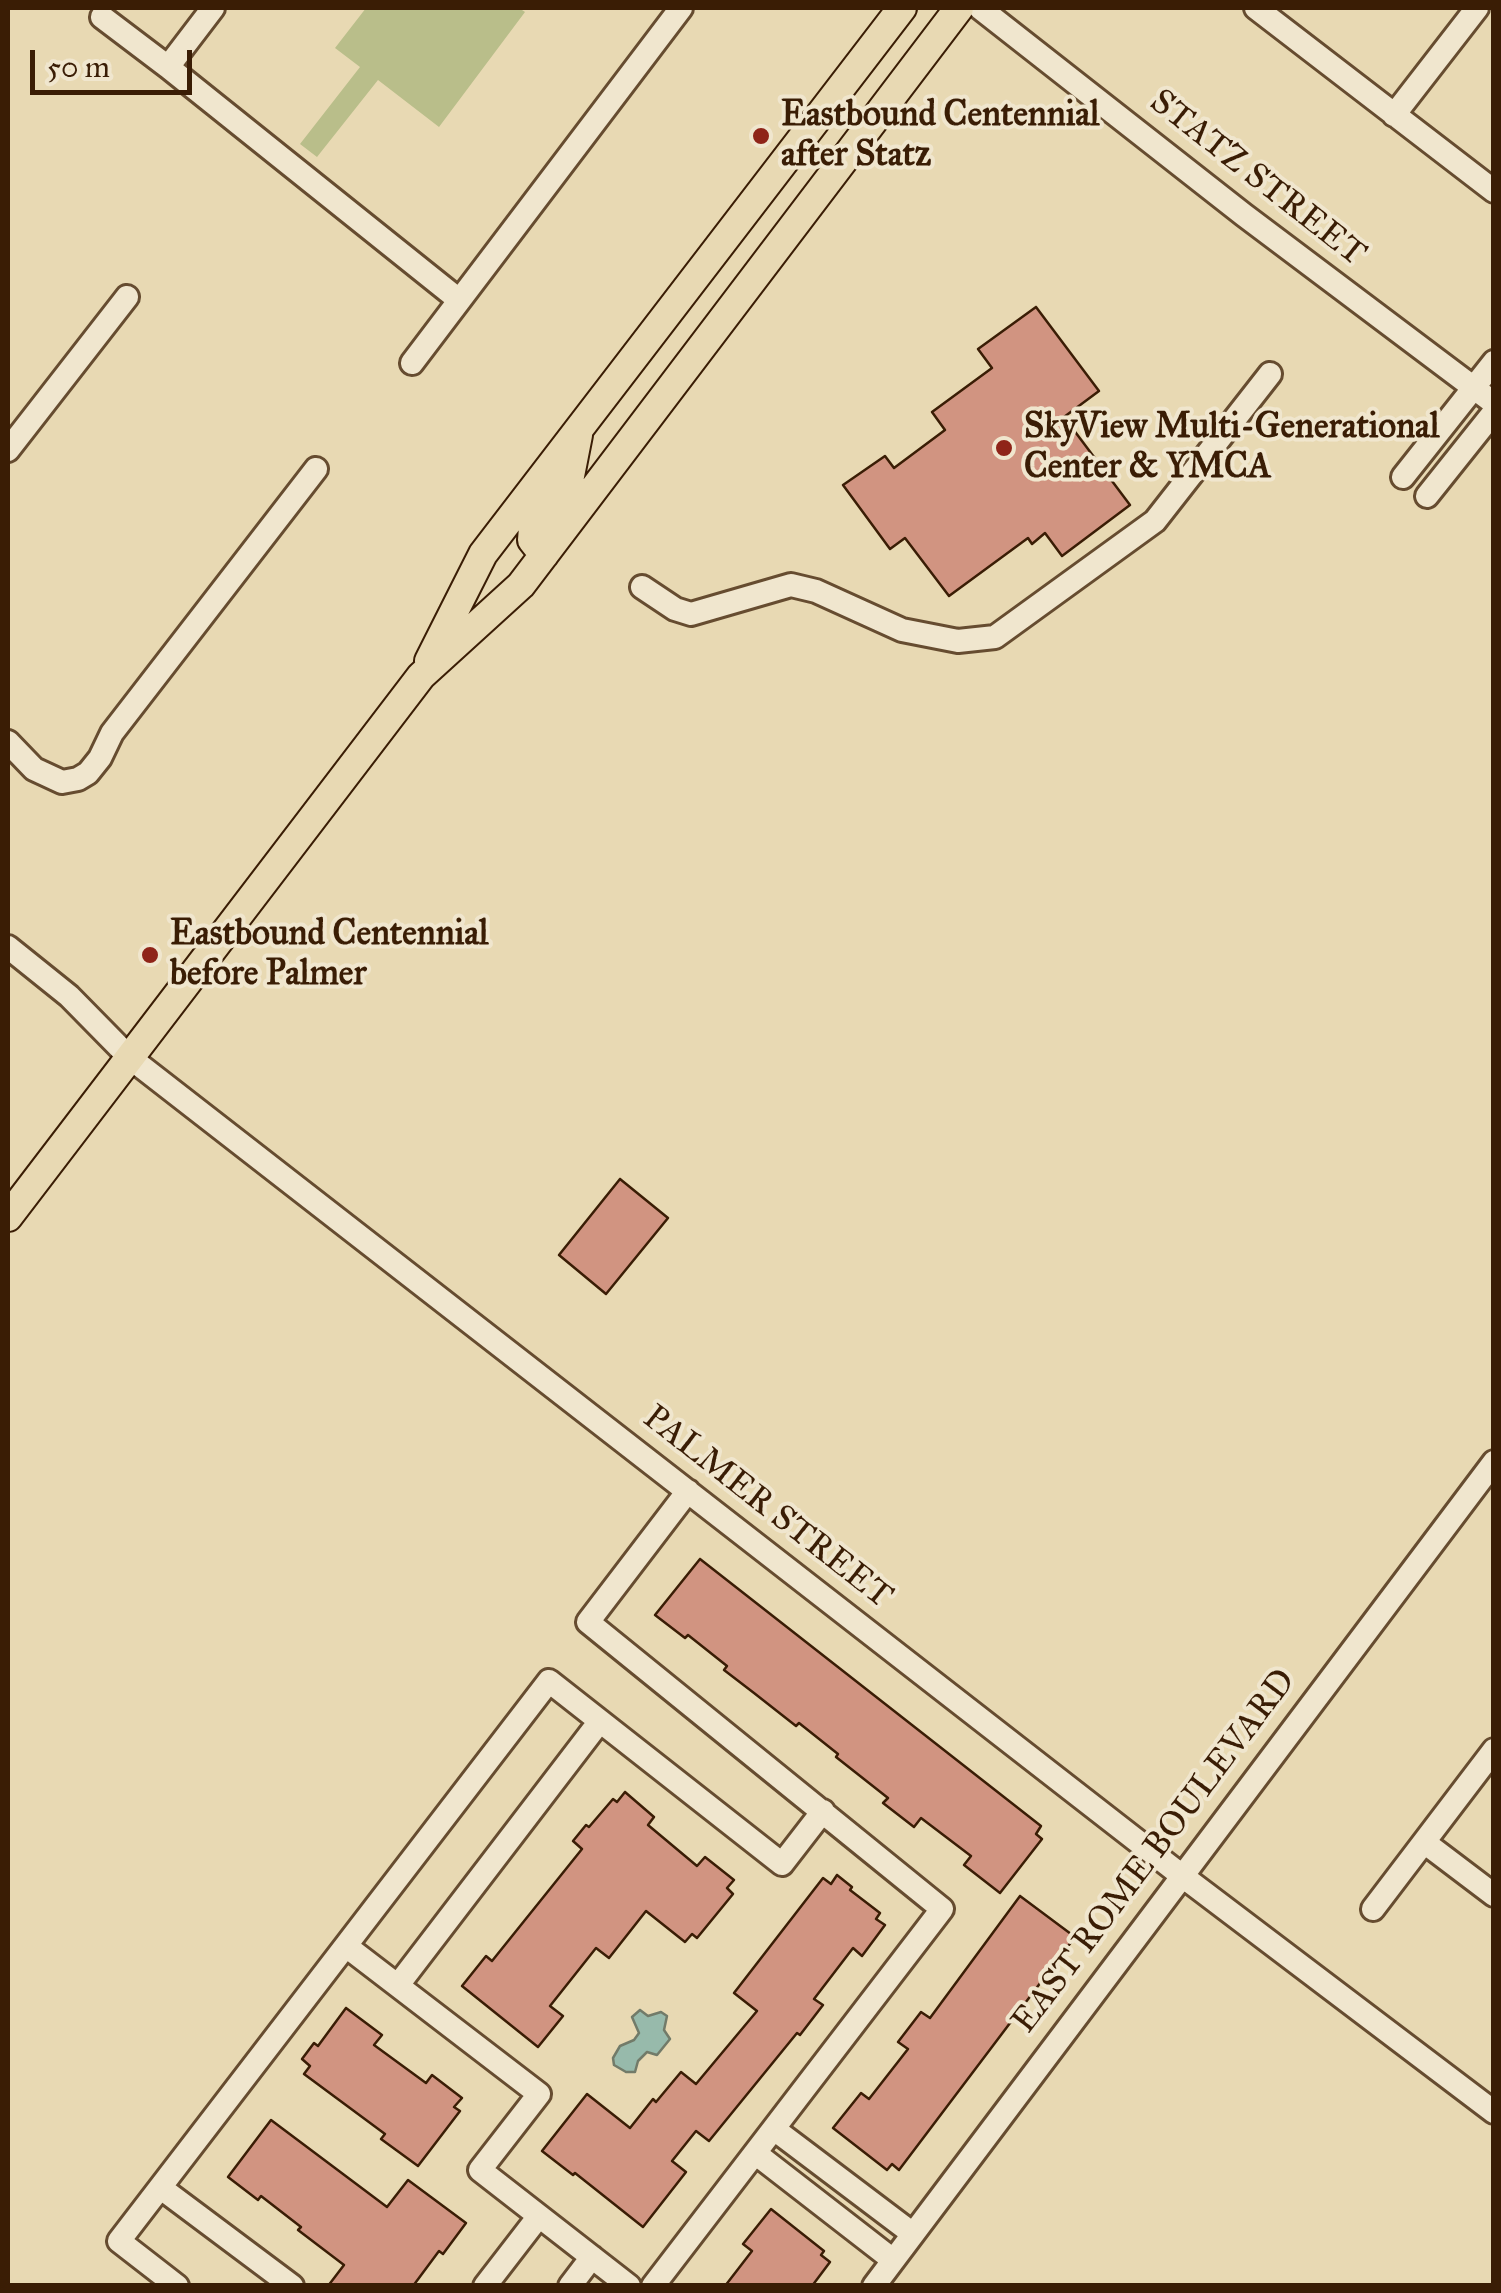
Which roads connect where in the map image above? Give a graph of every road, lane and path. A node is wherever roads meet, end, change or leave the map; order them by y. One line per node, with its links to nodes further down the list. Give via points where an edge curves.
1 (213, 8): 9 (street)
2 (681, 8): 13 (street)
3 (902, 8): 20 (main road)
4 (959, 8): 25 (main road)
5 (980, 8): 17 (street, STATZ STREET)
6 (1256, 8): 10 (street)
7 (1478, 8): 10 (street)
8 (102, 17): 9 (street)
9 (168, 66): 13 (street)
10 (1394, 115): 11 (street)
11 (1494, 191)
12 (127, 297): 21 (street)
13 (459, 300): 15 (street)
14 (1494, 362): 17 (street)
15 (412, 363)
16 (1270, 374): 26 (street, via 1155,520 996,638 958,641 902,630 791,585 691,614)
17 (1474, 387): 18 (street, STATZ STREET); 23 (street)
18 (1494, 403)
19 (1494, 412): 24 (street)
20 (580, 428): 25 (main road, via 568,480 533,528 532,540); 27 (main road, via 484,554)
21 (8, 450)
22 (316, 469): 28 (street, via 88,773 62,782 34,769)
23 (1403, 477)
24 (1427, 496)
25 (544, 554): 27 (main road, via 521,585)
26 (642, 587)
27 (421, 676): 30 (main road)
28 (8, 742)
29 (8, 946): 30 (street, PALMER STREET)
30 (129, 1057): 31 (main road); 33 (street, PALMER STREET)
31 (8, 1217)
32 (1494, 1462): 38 (street, EAST ROME BOULEVARD)
33 (688, 1492): 36 (street, via 588,1622); 38 (street, PALMER STREET)
34 (600, 1721): 36 (street, via 782,1864); 41 (street, via 548,1680); 42 (street)
35 (1494, 1750): 37 (street)
36 (823, 1811): 44 (street, via 942,1908)
37 (1424, 1842): 39 (street); 40 (street)
38 (1181, 1875): 43 (street, PALMER STREET); 48 (street, EAST ROME BOULEVARD)
39 (1494, 1894)
40 (1372, 1909)
41 (346, 1946): 42 (street); 46 (street)
42 (398, 1985): 47 (street, via 539,2094 480,2170)
43 (1494, 2112)
44 (774, 2129): 45 (street); 48 (street)
45 (755, 2154): 50 (street); 56 (street)
46 (160, 2188): 51 (street, via 119,2241); 52 (street)
47 (539, 2216): 49 (street); 53 (street)
48 (913, 2234): 50 (street, EAST ROME BOULEVARD)
49 (592, 2257): 54 (street); 55 (street)
50 (893, 2260): 57 (street, EAST ROME BOULEVARD)
51 (177, 2286)
52 (292, 2286)
53 (485, 2286)
54 (570, 2286)
55 (629, 2286)
56 (653, 2286)
57 (874, 2286)

